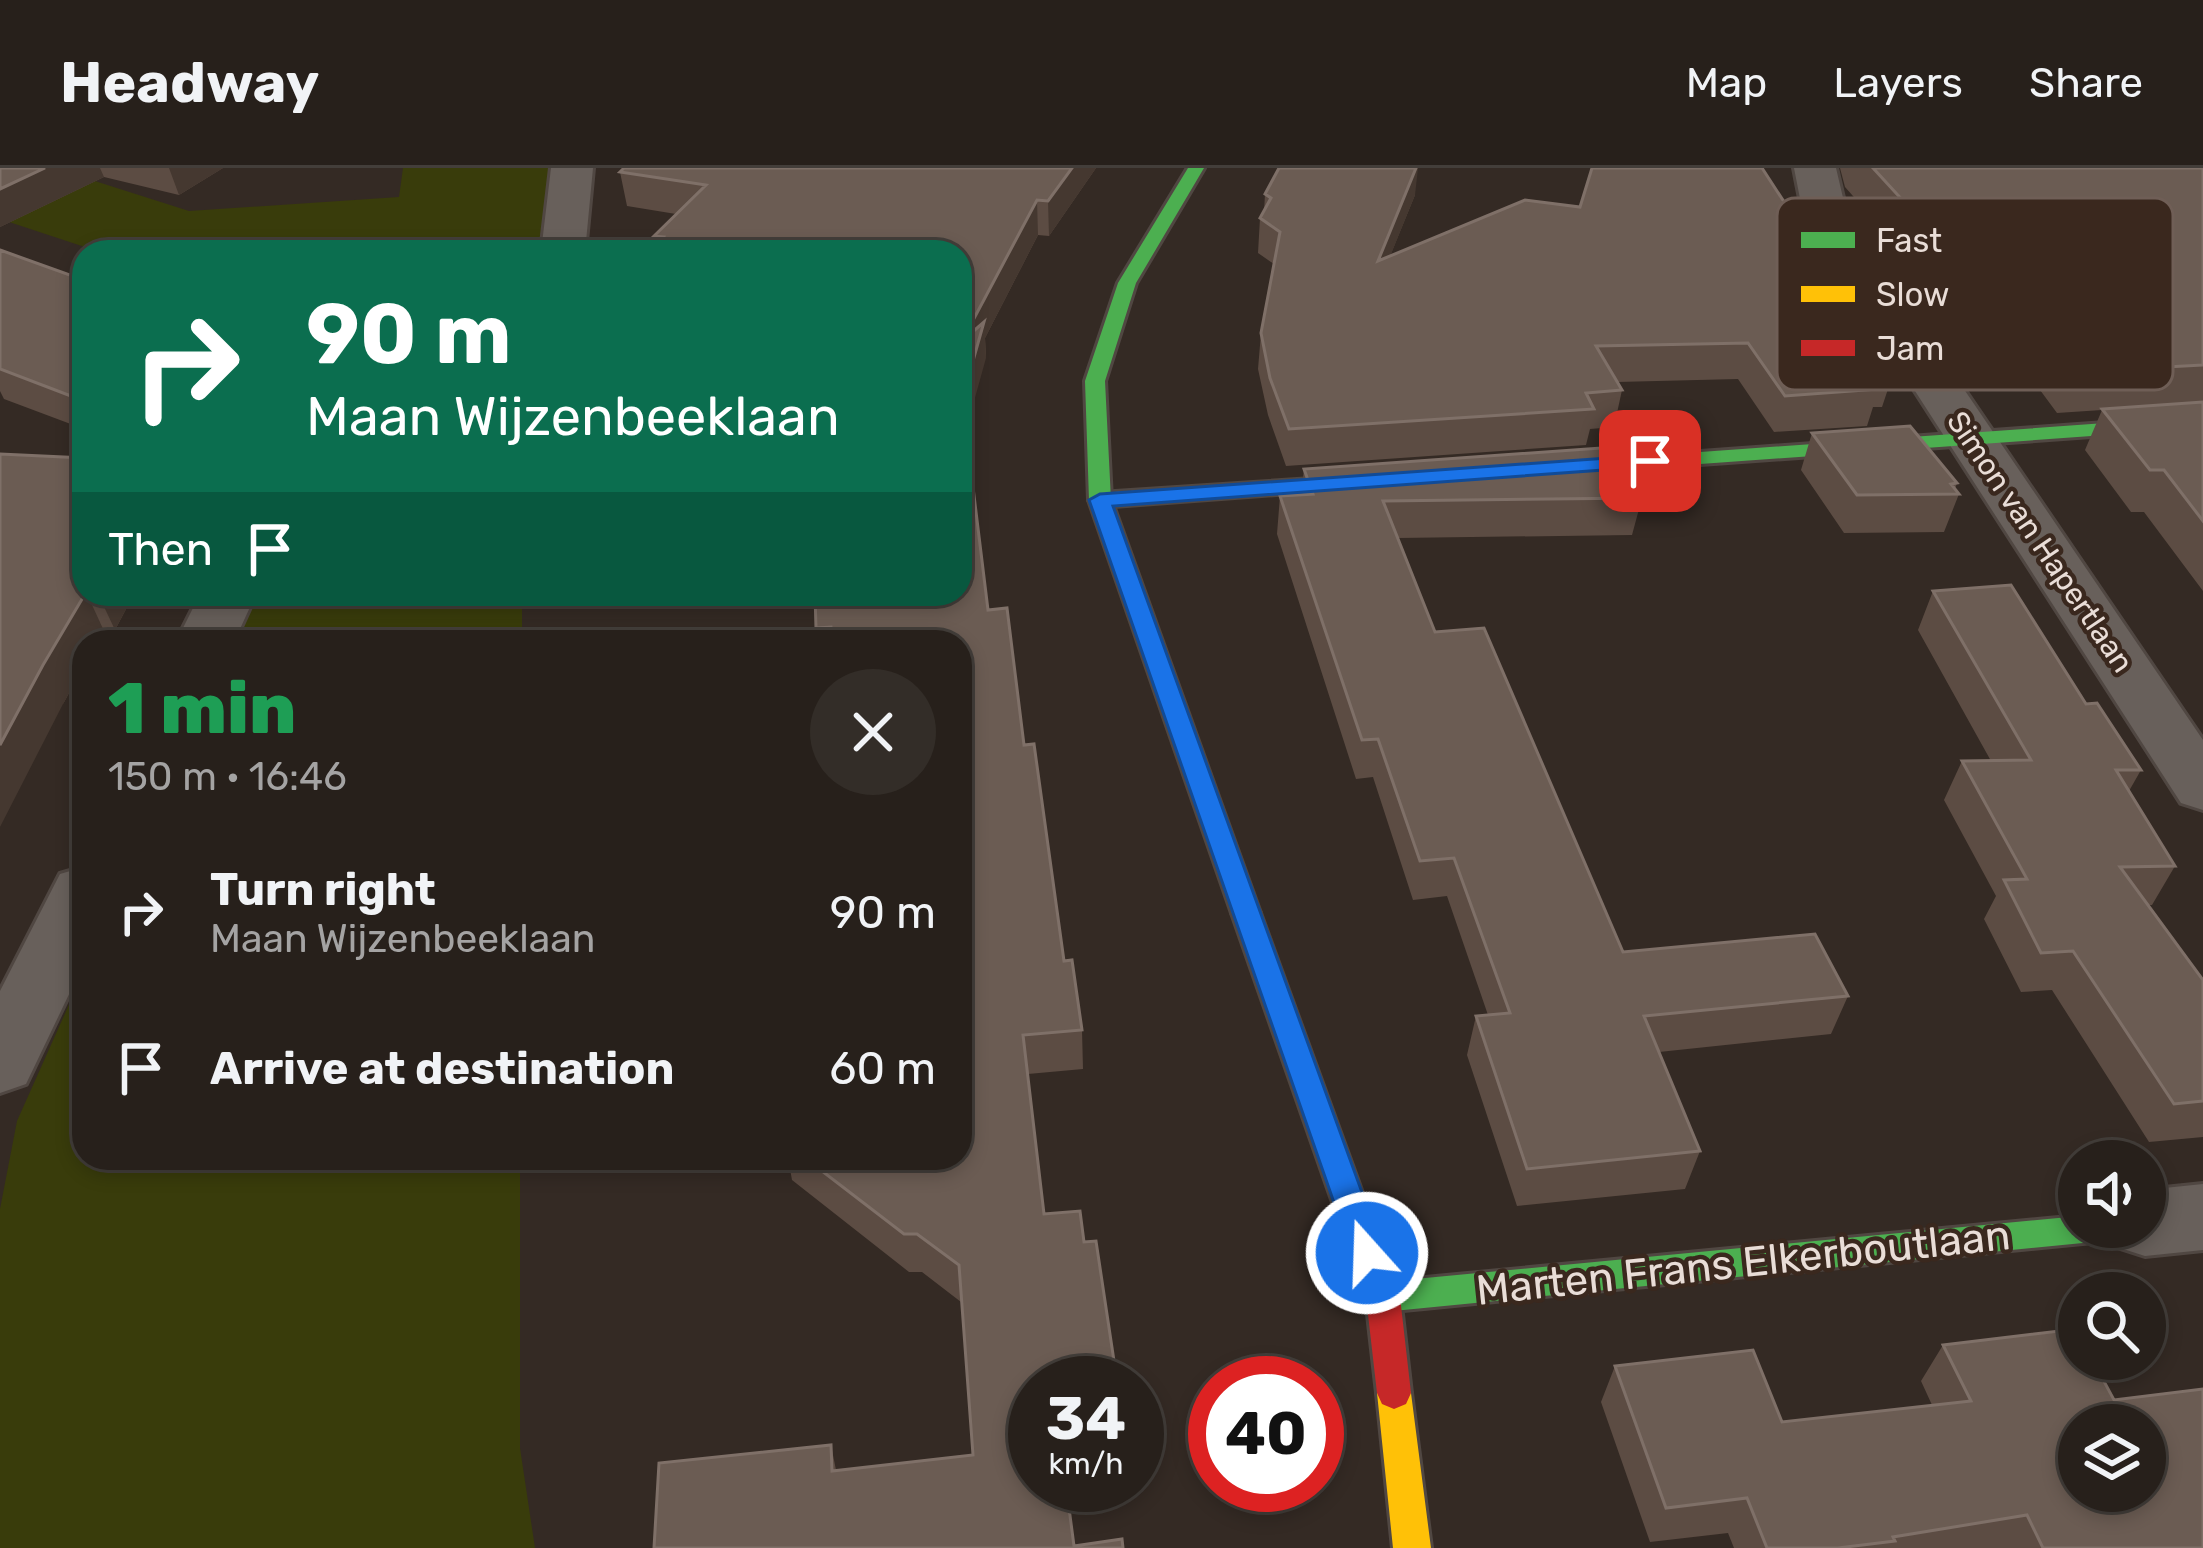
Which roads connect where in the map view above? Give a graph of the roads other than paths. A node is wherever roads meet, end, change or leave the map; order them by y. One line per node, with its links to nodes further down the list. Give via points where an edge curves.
1 (572, 168): 5 (street)
2 (1196, 168): 11 (street, via 1127,283 1095,381)
3 (1815, 168): 4 (street, Simon van Hapertlaan)
4 (1821, 198)
5 (564, 240)
6 (1939, 390): 8 (street, Simon van Hapertlaan)
7 (2203, 422): 8 (street)
8 (1971, 439): 9 (street); 12 (street, Simon van Hapertlaan)
9 (1500, 472)
10 (1406, 479): 11 (street)
11 (1100, 500): 18 (street)
12 (2203, 788)
13 (72, 916): 14 (street)
14 (0, 1064)
15 (2203, 1217): 16 (street)
16 (2166, 1221)
17 (2058, 1231): 18 (street, Marten Frans Elkerboutlaan)
18 (1383, 1297): 19 (street)
19 (1412, 1548)

